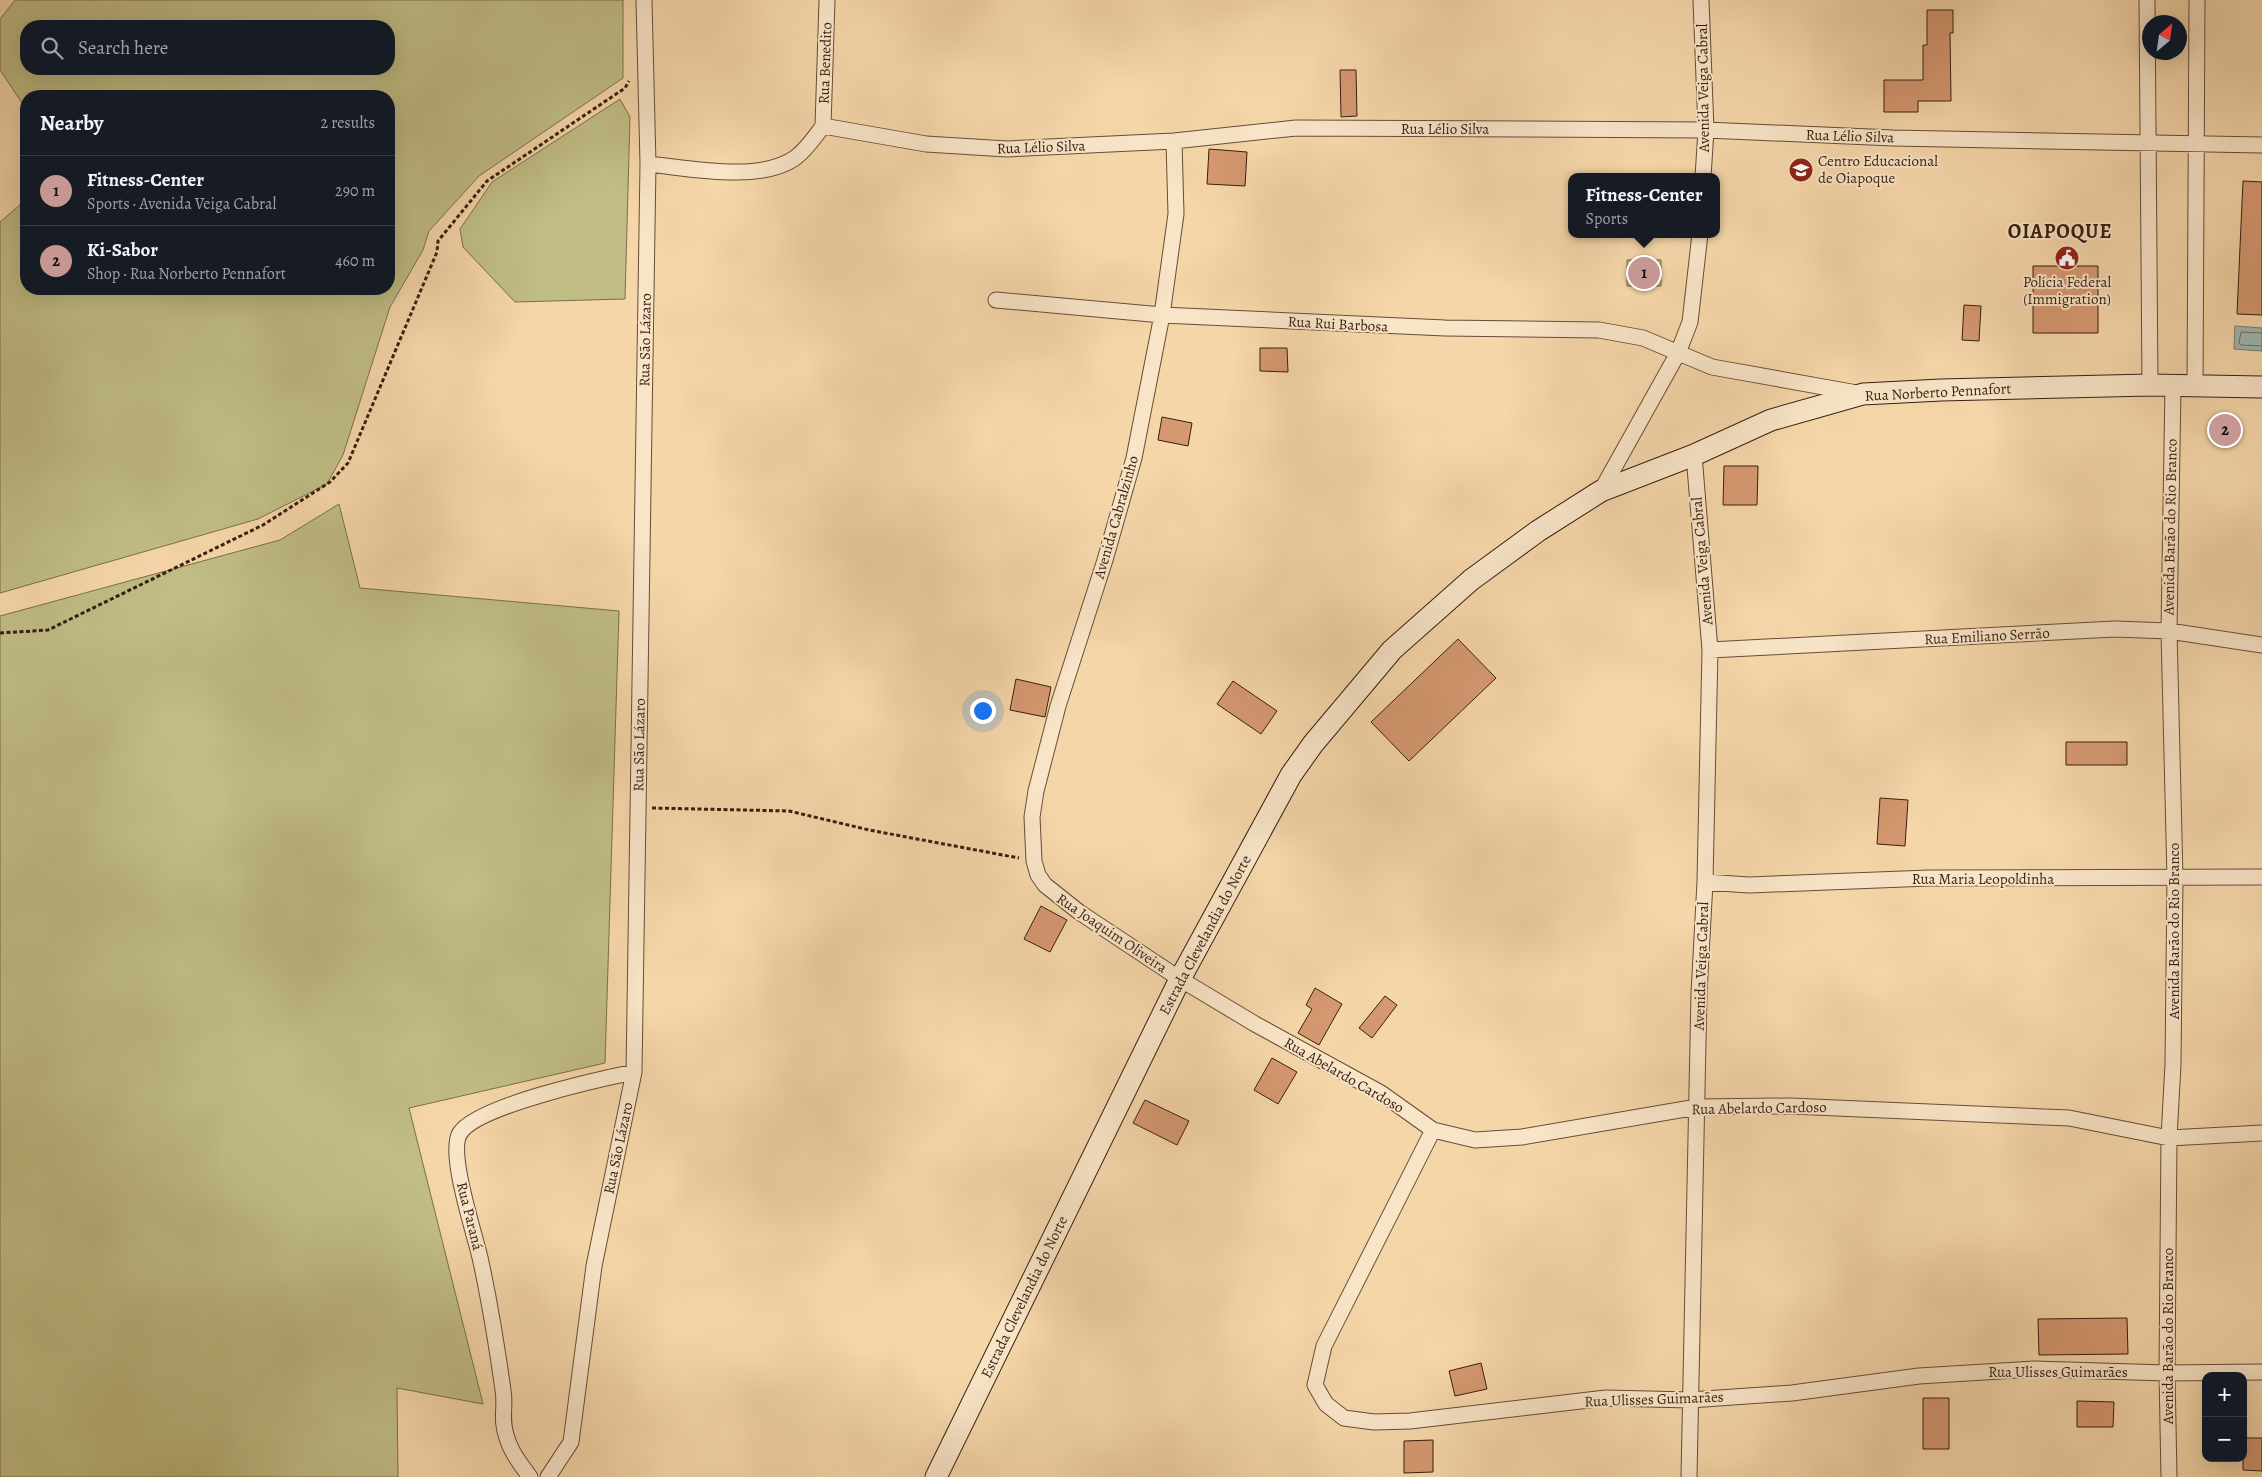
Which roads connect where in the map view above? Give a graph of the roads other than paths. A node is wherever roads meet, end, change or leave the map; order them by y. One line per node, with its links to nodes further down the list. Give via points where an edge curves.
1 (644, 0): 12 (street, Rua São Lázaro)
2 (827, 0): 6 (street, Rua Benedito)
3 (1701, 0): 7 (street, Avenida Veiga Cabral)
4 (2147, 0): 9 (street)
5 (2197, 0): 10 (street)
6 (823, 126): 8 (street, Rua Lélio Silva, via 952,147 1007,149); 12 (street, via 810,145 795,158 770,168 725,172)
7 (1706, 130): 8 (street, Rua Lélio Silva, via 1296,128); 9 (street, Rua Lélio Silva, via 1893,138); 13 (street, Avenida Veiga Cabral)
8 (1174, 141): 16 (street, Avenida Cabralzinho, via 1176,214)
9 (2149, 142): 10 (street, Rua Lélio Silva); 18 (street)
10 (2197, 143): 11 (street, Rua Lélio Silva); 20 (street)
11 (2262, 145)
12 (648, 164): 33 (street, Rua São Lázaro)
13 (1703, 173)
14 (1700, 238): 17 (street, via 1690,322)
15 (996, 300): 16 (street, Rua Rui Barbosa)
16 (1162, 315): 17 (street, Rua Rui Barbosa, via 1445,328 1599,330 1643,338); 31 (street, Avenida Cabralzinho, via 1134,458 1058,706 1036,791 1032,817 1034,861)
17 (1678, 352): 22 (street, Rua Rui Barbosa, via 1712,367); 24 (street)
18 (2150, 385): 19 (street, Rua Norberto Pennafort); 22 (street, Rua Norberto Pennafort)
19 (2173, 386): 20 (street, Rua Norberto Pennafort); 25 (street, Avenida Barão do Rio Branco)
20 (2196, 386): 21 (street, Rua Norberto Pennafort)
21 (2262, 387)
22 (1863, 394): 23 (street, Rua Norberto Pennafort, via 1771,420)
23 (1694, 455): 24 (street, Rua Norberto Pennafort); 27 (street, Avenida Veiga Cabral)
24 (1601, 491): 32 (street, Estrada Clevelandia do Norte, via 1538,531 1471,580 1392,650 1349,699 1291,776)
25 (2169, 631): 26 (street, Rua Emiliano Serrão); 27 (street, Rua Emiliano Serrão, via 2115,629); 29 (street, Avenida Barão do Rio Branco)
26 (2262, 645)
27 (1710, 650): 30 (street, Avenida Veiga Cabral)
28 (2262, 877): 29 (street, Rua Maria Leopoldinha)
29 (2175, 878): 30 (street, Rua Maria Leopoldinha, via 1929,878 1749,885); 37 (street, Avenida Barão do Rio Branco, via 2174,1064)
30 (1704, 882): 34 (street, Avenida Veiga Cabral)
31 (1045, 886): 32 (street, Rua Joaquim Oliveira)
32 (1180, 979): 35 (street, Rua Abelardo Cardoso, via 1381,1093); 43 (street, Estrada Clevelandia do Norte)
33 (634, 1072): 41 (street, Rua Paraná, via 525,1100 469,1122 459,1134 462,1191 480,1258 504,1392 502,1419 507,1440); 42 (street, Rua São Lázaro, via 594,1266 571,1442)
34 (1697, 1107): 35 (street, Rua Abelardo Cardoso, via 1522,1137 1475,1140); 37 (street, Rua Abelardo Cardoso, via 1790,1106 2068,1118); 40 (street, Avenida Veiga Cabral)
35 (1434, 1130): 40 (street, Rua Ulisses Guimarães, via 1324,1346 1315,1385 1326,1404 1344,1418 1374,1422 1410,1421 1606,1398)
36 (2262, 1133): 37 (street, Rua Abelardo Cardoso)
37 (2170, 1138): 39 (street, Avenida Barão do Rio Branco)
38 (2262, 1372): 39 (street, Rua Ulisses Guimarães)
39 (2167, 1373): 40 (street, Rua Ulisses Guimarães, via 2034,1369 1919,1376 1792,1393); 45 (street, Avenida Barão do Rio Branco)
40 (1690, 1400): 44 (street, Avenida Veiga Cabral)
41 (530, 1477)
42 (548, 1477)
43 (936, 1477)
44 (1690, 1477)
45 (2169, 1477)

